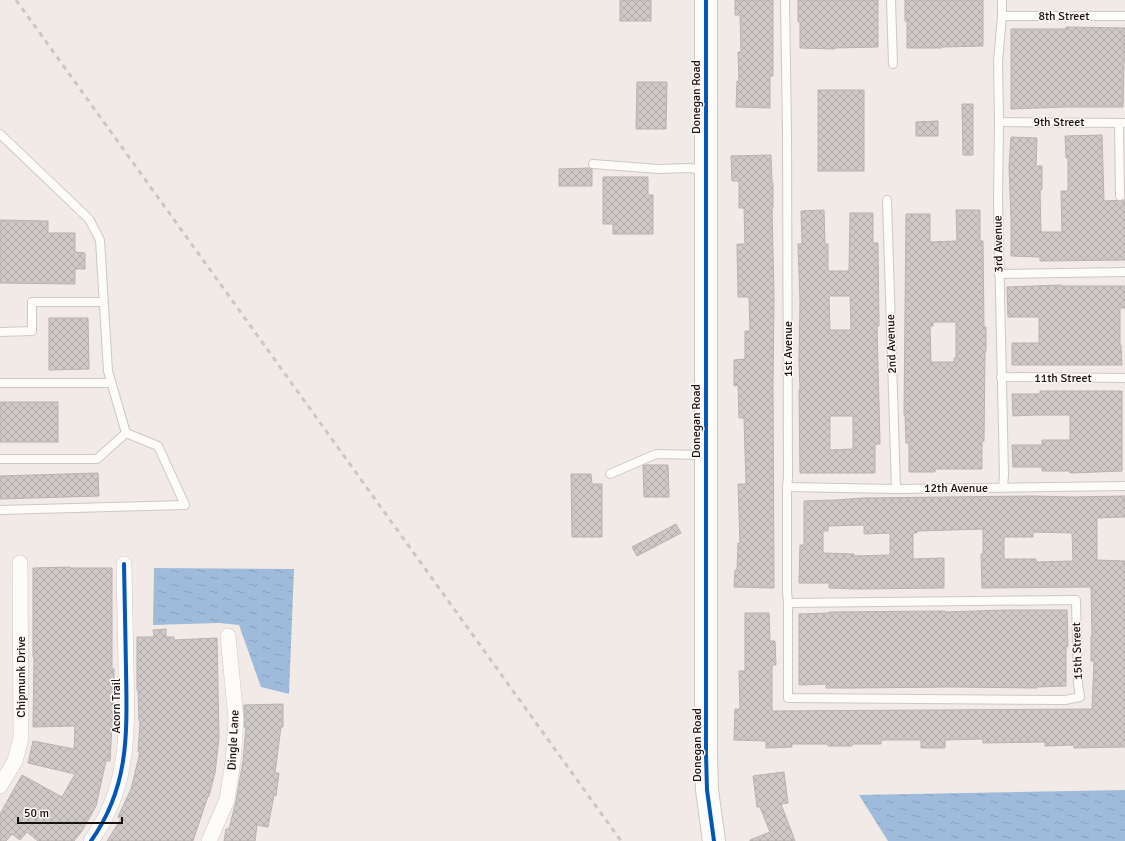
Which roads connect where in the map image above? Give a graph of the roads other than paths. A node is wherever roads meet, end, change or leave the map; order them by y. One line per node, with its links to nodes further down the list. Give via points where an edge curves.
1 (706, 0): 12 (street, Donegan Road)
2 (785, 0): 29 (lane, 1st Avenue, via 788,131)
3 (891, 0): 7 (lane)
4 (1002, 0): 5 (lane, 3rd Avenue)
5 (1002, 16): 6 (lane, 8th Street); 8 (lane, 3rd Avenue, via 998,61)
6 (1125, 16)
7 (893, 64)
8 (999, 122): 9 (lane, 9th Street); 16 (lane, 3rd Avenue)
9 (1122, 123): 13 (lane, 9th Street)
10 (0, 134): 17 (lane, via 89,219 100,240)
11 (593, 164): 12 (lane)
12 (706, 170): 24 (street, Donegan Road)
13 (1120, 196)
14 (887, 200): 30 (lane, 2nd Avenue)
15 (1125, 272): 16 (lane)
16 (999, 274): 19 (lane, 3rd Avenue)
17 (103, 302): 18 (lane, via 32,302 32,331); 22 (lane)
18 (0, 332)
19 (1001, 377): 20 (lane, 11th Street); 28 (lane, 3rd Avenue)
20 (1125, 378)
21 (0, 383): 22 (lane)
22 (111, 383): 23 (lane)
23 (126, 433): 25 (lane, via 97,459); 31 (lane, via 158,446 185,505)
24 (706, 455): 26 (lane, via 656,454); 40 (street, Donegan Road, via 707,790)
25 (0, 459)
26 (610, 474)
27 (1125, 486): 28 (lane, 12th Avenue)
28 (1003, 487): 30 (lane, 12th Avenue)
29 (787, 488): 30 (lane, 12th Avenue); 34 (lane, 1st Avenue)
30 (896, 489)
31 (0, 510)
32 (20, 563): 37 (street, Chipmunk Drive, via 20,738 15,761)
33 (124, 564): 38 (street, Acorn Trail, via 127,714 125,756 116,792 102,824)
34 (788, 603): 36 (lane, 1st Avenue); 36 (lane, 15th Street, via 1076,600 1080,697 1065,700)
35 (228, 636): 39 (street, Dingle Lane, via 236,719 233,761 227,800)
36 (788, 698)
37 (0, 786)
38 (91, 841)
39 (209, 841)
40 (714, 841)

